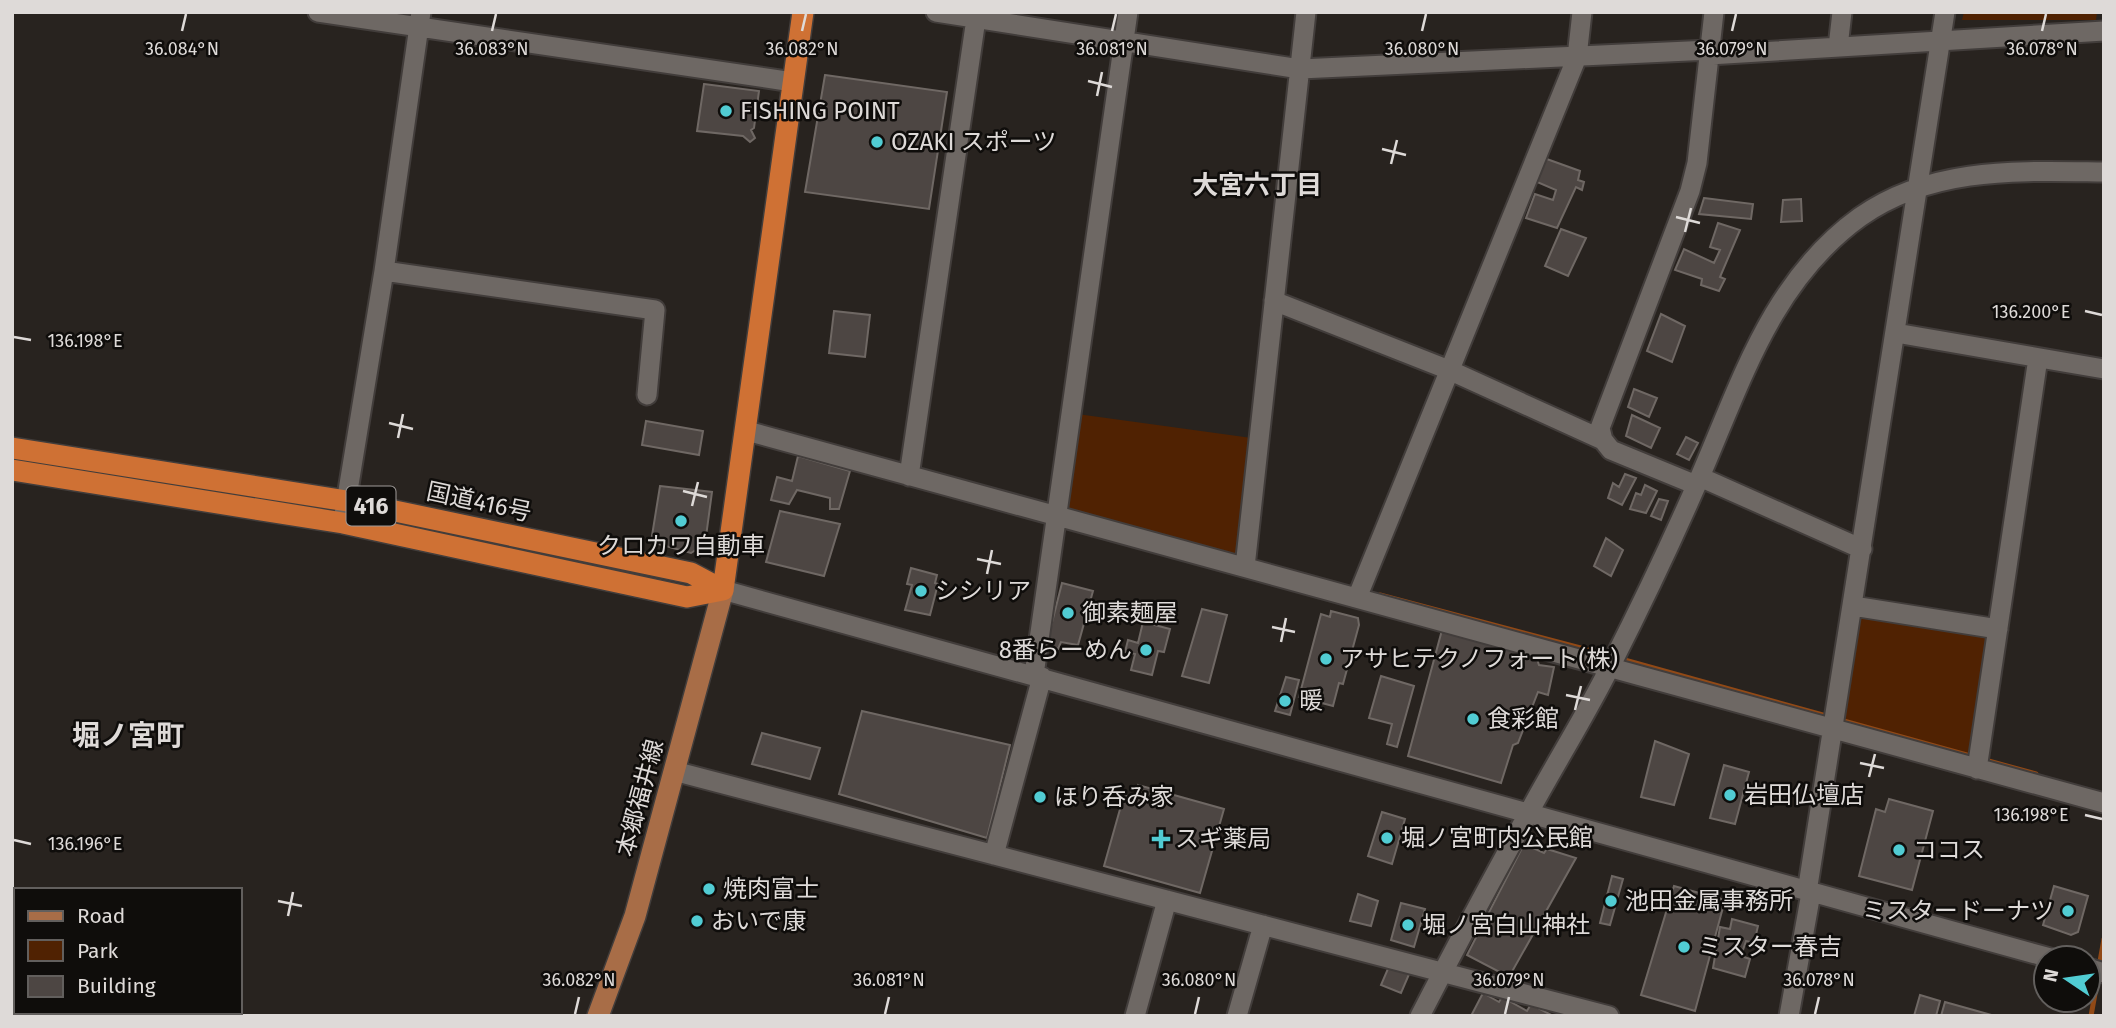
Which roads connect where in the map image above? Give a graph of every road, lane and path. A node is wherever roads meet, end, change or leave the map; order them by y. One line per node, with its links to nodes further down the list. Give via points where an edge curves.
1 (318, 12): 11 (street)
2 (803, 12): 19 (highway)
3 (936, 12): 10 (street)
4 (1128, 12): 14 (street)
5 (1306, 12): 18 (street)
6 (1583, 12): 17 (street)
7 (1714, 12): 16 (street)
8 (1842, 12): 15 (street)
9 (1945, 12): 13 (street)
10 (976, 15): 14 (street); 33 (street)
11 (420, 19): 19 (street); 22 (street)
12 (2104, 30): 13 (street)
13 (1941, 40): 15 (street); 21 (street)
14 (1124, 41): 18 (street); 36 (street)
15 (1838, 47): 16 (street)
16 (1709, 52): 17 (street); 30 (street, via 1690,191 1600,428)
17 (1577, 57): 18 (street); 27 (street)
18 (1300, 69): 23 (street)
19 (793, 82): 29 (highway)
20 (2104, 172): 21 (street, via 1976,173)
21 (1919, 188): 24 (street); 34 (street, via 1863,216 1833,238 1803,271 1757,341)
22 (384, 271): 28 (street, via 654,310); 35 (street)
23 (1274, 301): 27 (street); 39 (street)
24 (1896, 334): 25 (street); 38 (street)
25 (2038, 358): 26 (street); 43 (street)
26 (2104, 369)
27 (1449, 370): 30 (street); 41 (street)
28 (647, 395)
29 (747, 431): 33 (street); 40 (highway)
30 (1603, 440): 34 (street, via 1611,450)
31 (12, 448): 35 (highway, 国道416号 / 416)
32 (12, 470): 37 (highway, 国道416号 / 416)
33 (909, 475): 36 (street)
34 (1698, 481): 38 (street); 44 (street)
35 (347, 501): 37 (street); 40 (highway, 国道416号 / 416, via 691,573)
36 (1056, 516): 39 (street); 45 (street)
37 (343, 523): 40 (highway, 国道416号 / 416, via 687,597)
38 (1862, 548): 42 (street)
39 (1245, 567): 41 (street)
40 (723, 590): 45 (street); 48 (main road, 本郷福井線)
41 (1357, 598): 44 (street)
42 (1853, 606): 43 (street); 46 (street)
43 (1998, 629): 47 (street)
44 (1610, 667): 46 (street); 50 (street)
45 (1038, 676): 50 (street); 51 (street)
46 (1833, 730): 47 (street); 52 (street)
47 (1977, 769): 49 (street)
48 (674, 771): 51 (street); 58 (main road, 本郷福井線, via 630,932)
49 (2104, 803)
50 (1528, 813): 52 (street); 56 (street)
51 (994, 855): 53 (street)
52 (1809, 892): 55 (street); 63 (street)
53 (1167, 900): 54 (street); 59 (street)
54 (1263, 925): 56 (street); 60 (street)
55 (2032, 953)
56 (1443, 971): 57 (street); 61 (street)
57 (1578, 1012): 62 (street)
58 (598, 1016)
59 (1135, 1016)
60 (1237, 1016)
61 (1420, 1016)
62 (1609, 1016)
63 (1789, 1016)

